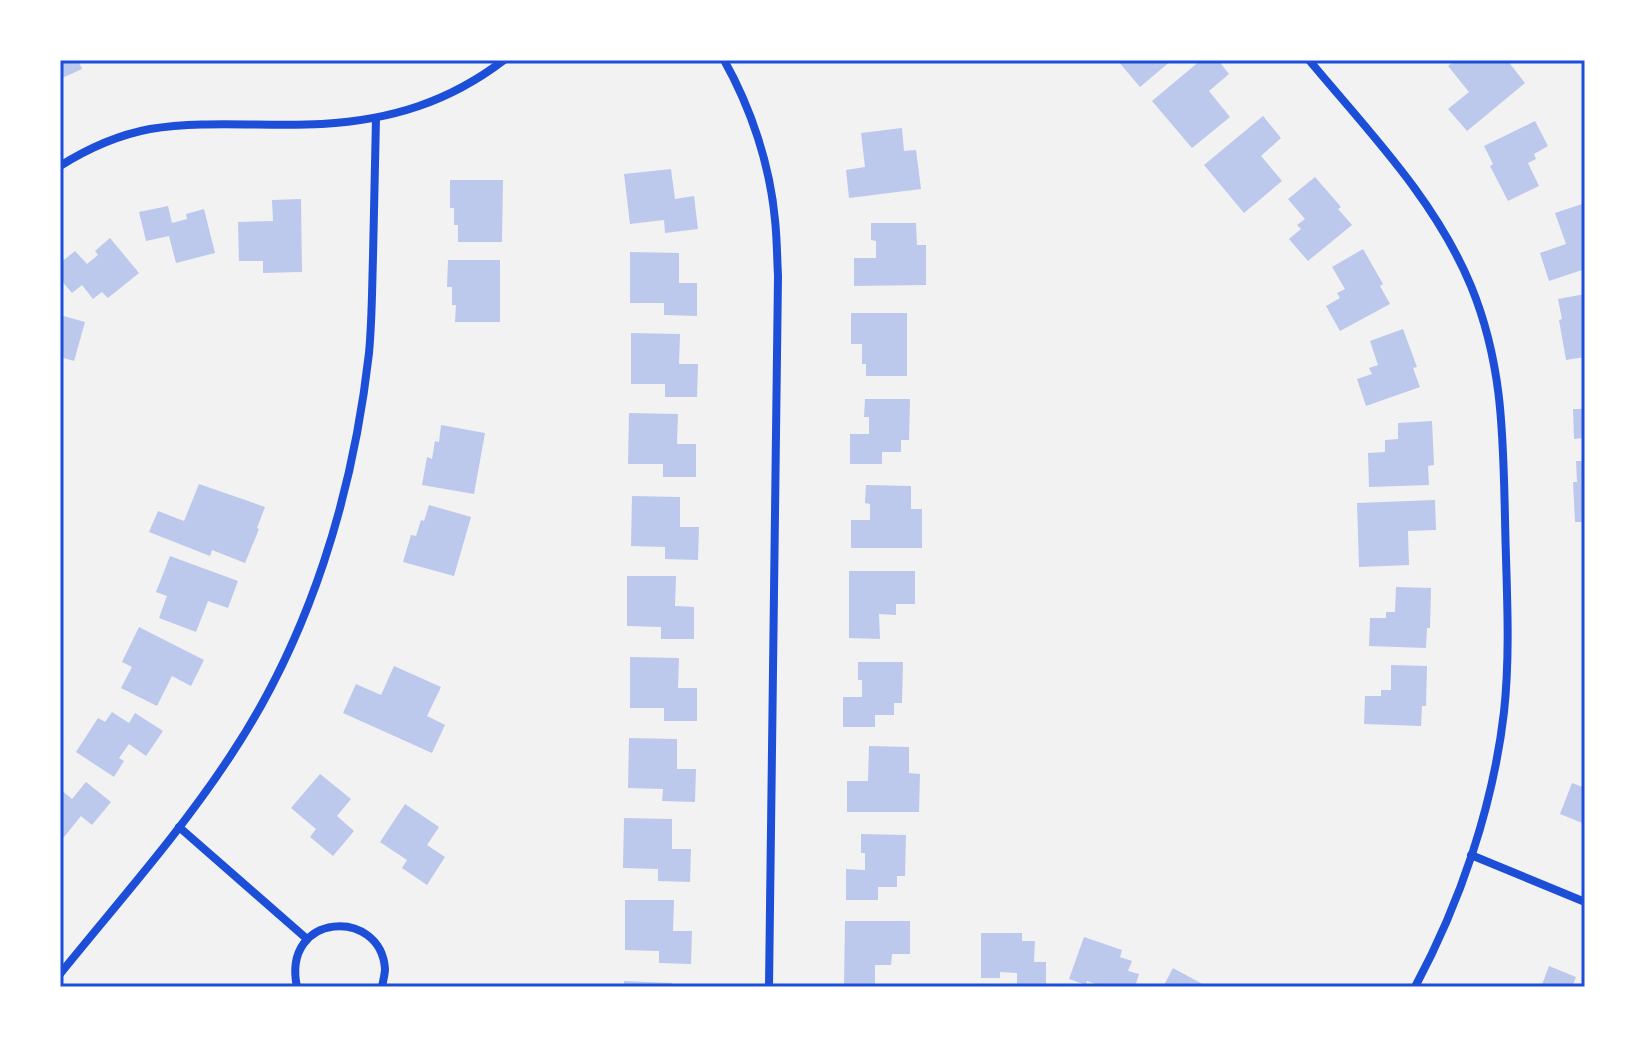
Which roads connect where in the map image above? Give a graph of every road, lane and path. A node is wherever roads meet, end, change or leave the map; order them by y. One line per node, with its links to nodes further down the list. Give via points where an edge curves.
1 (504, 60): 4 (street, via 434,102)
2 (724, 60): 13 (street, via 748,108 769,181 778,276)
3 (1309, 60): 7 (street, via 1437,219 1471,286 1496,369 1508,651 1498,754)
4 (376, 118): 5 (street, via 151,129 80,153); 6 (street, via 369,352 357,441 340,510 312,595 276,677 232,754)
5 (60, 166)
6 (179, 827): 9 (street); 10 (street)
7 (1471, 855): 8 (street); 14 (street)
8 (1585, 902)
9 (307, 939): 11 (street, via 297,954); 12 (street, via 339,925 371,938 383,961)
10 (60, 974)
11 (297, 987)
12 (382, 987)
13 (769, 987)
14 (1415, 987)

